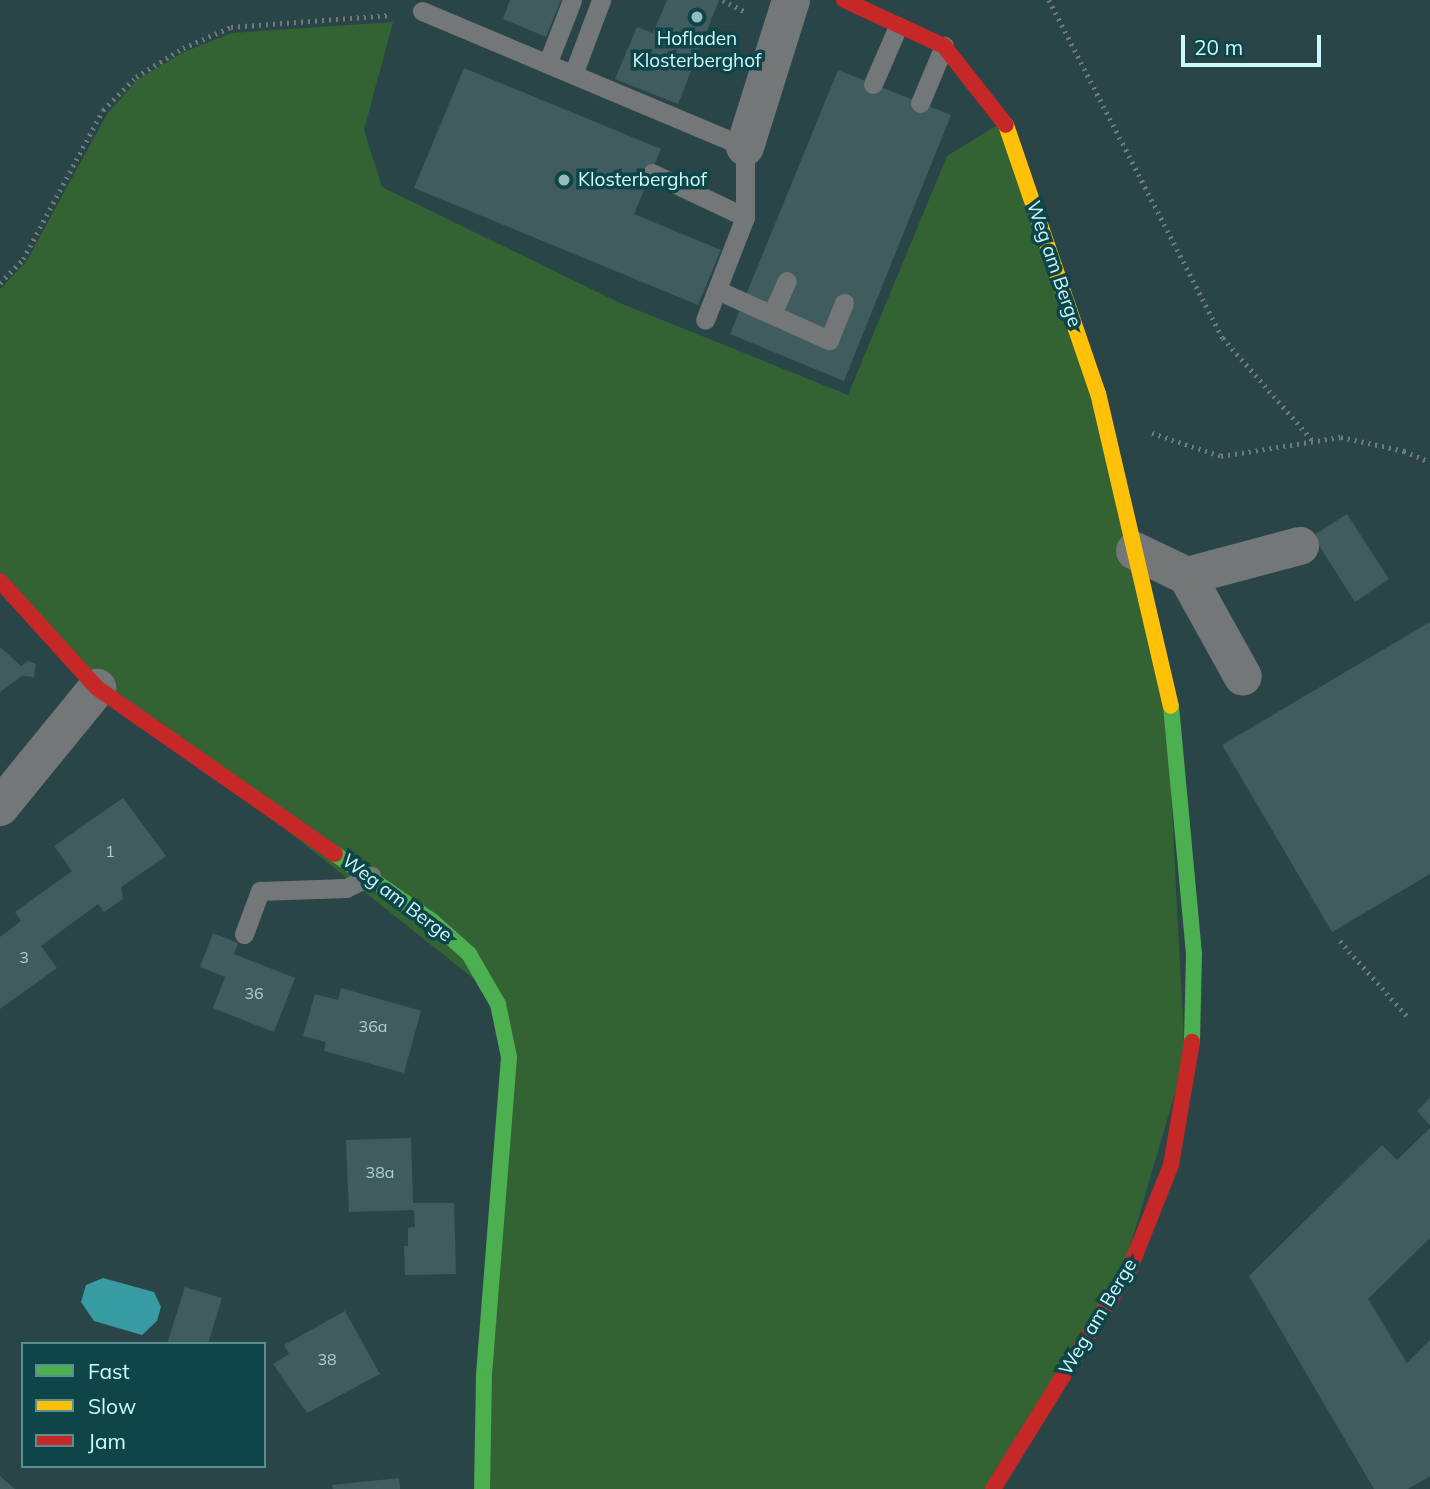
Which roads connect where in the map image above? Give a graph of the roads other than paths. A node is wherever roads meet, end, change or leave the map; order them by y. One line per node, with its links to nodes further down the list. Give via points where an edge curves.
1 (572, 0): 8 (lane)
2 (601, 0): 9 (lane)
3 (791, 0): 12 (street)
4 (844, 0): 6 (street, Weg am Berge)
5 (422, 11): 8 (lane)
6 (898, 13): 7 (street, Weg am Berge); 10 (lane)
7 (944, 46): 11 (lane); 21 (street, Weg am Berge, via 1004,119 1098,393)
8 (548, 62): 9 (lane)
9 (574, 72): 12 (lane)
10 (873, 84)
11 (920, 103)
12 (745, 147): 14 (lane)
13 (652, 173): 14 (lane)
14 (745, 217): 16 (lane)
15 (787, 281): 18 (lane)
16 (717, 290): 18 (lane); 19 (lane)
17 (845, 303): 18 (lane, via 829,340)
18 (772, 314)
19 (705, 320)
20 (1300, 546): 22 (street)
21 (1135, 551): 22 (street); 30 (street, Weg am Berge, via 1173,714 1194,953 1184,1007 1191,1061 1171,1165 1130,1268)
22 (1187, 576): 24 (street)
23 (0, 581): 25 (street, Weg am Berge)
24 (1243, 677)
25 (97, 688): 26 (street); 27 (street, Weg am Berge)
26 (0, 807)
27 (371, 876): 28 (lane, via 346,888 260,891); 29 (street, Weg am Berge, via 469,954 498,1004 509,1057 484,1377)
28 (244, 933)
29 (482, 1489)
30 (993, 1489)

